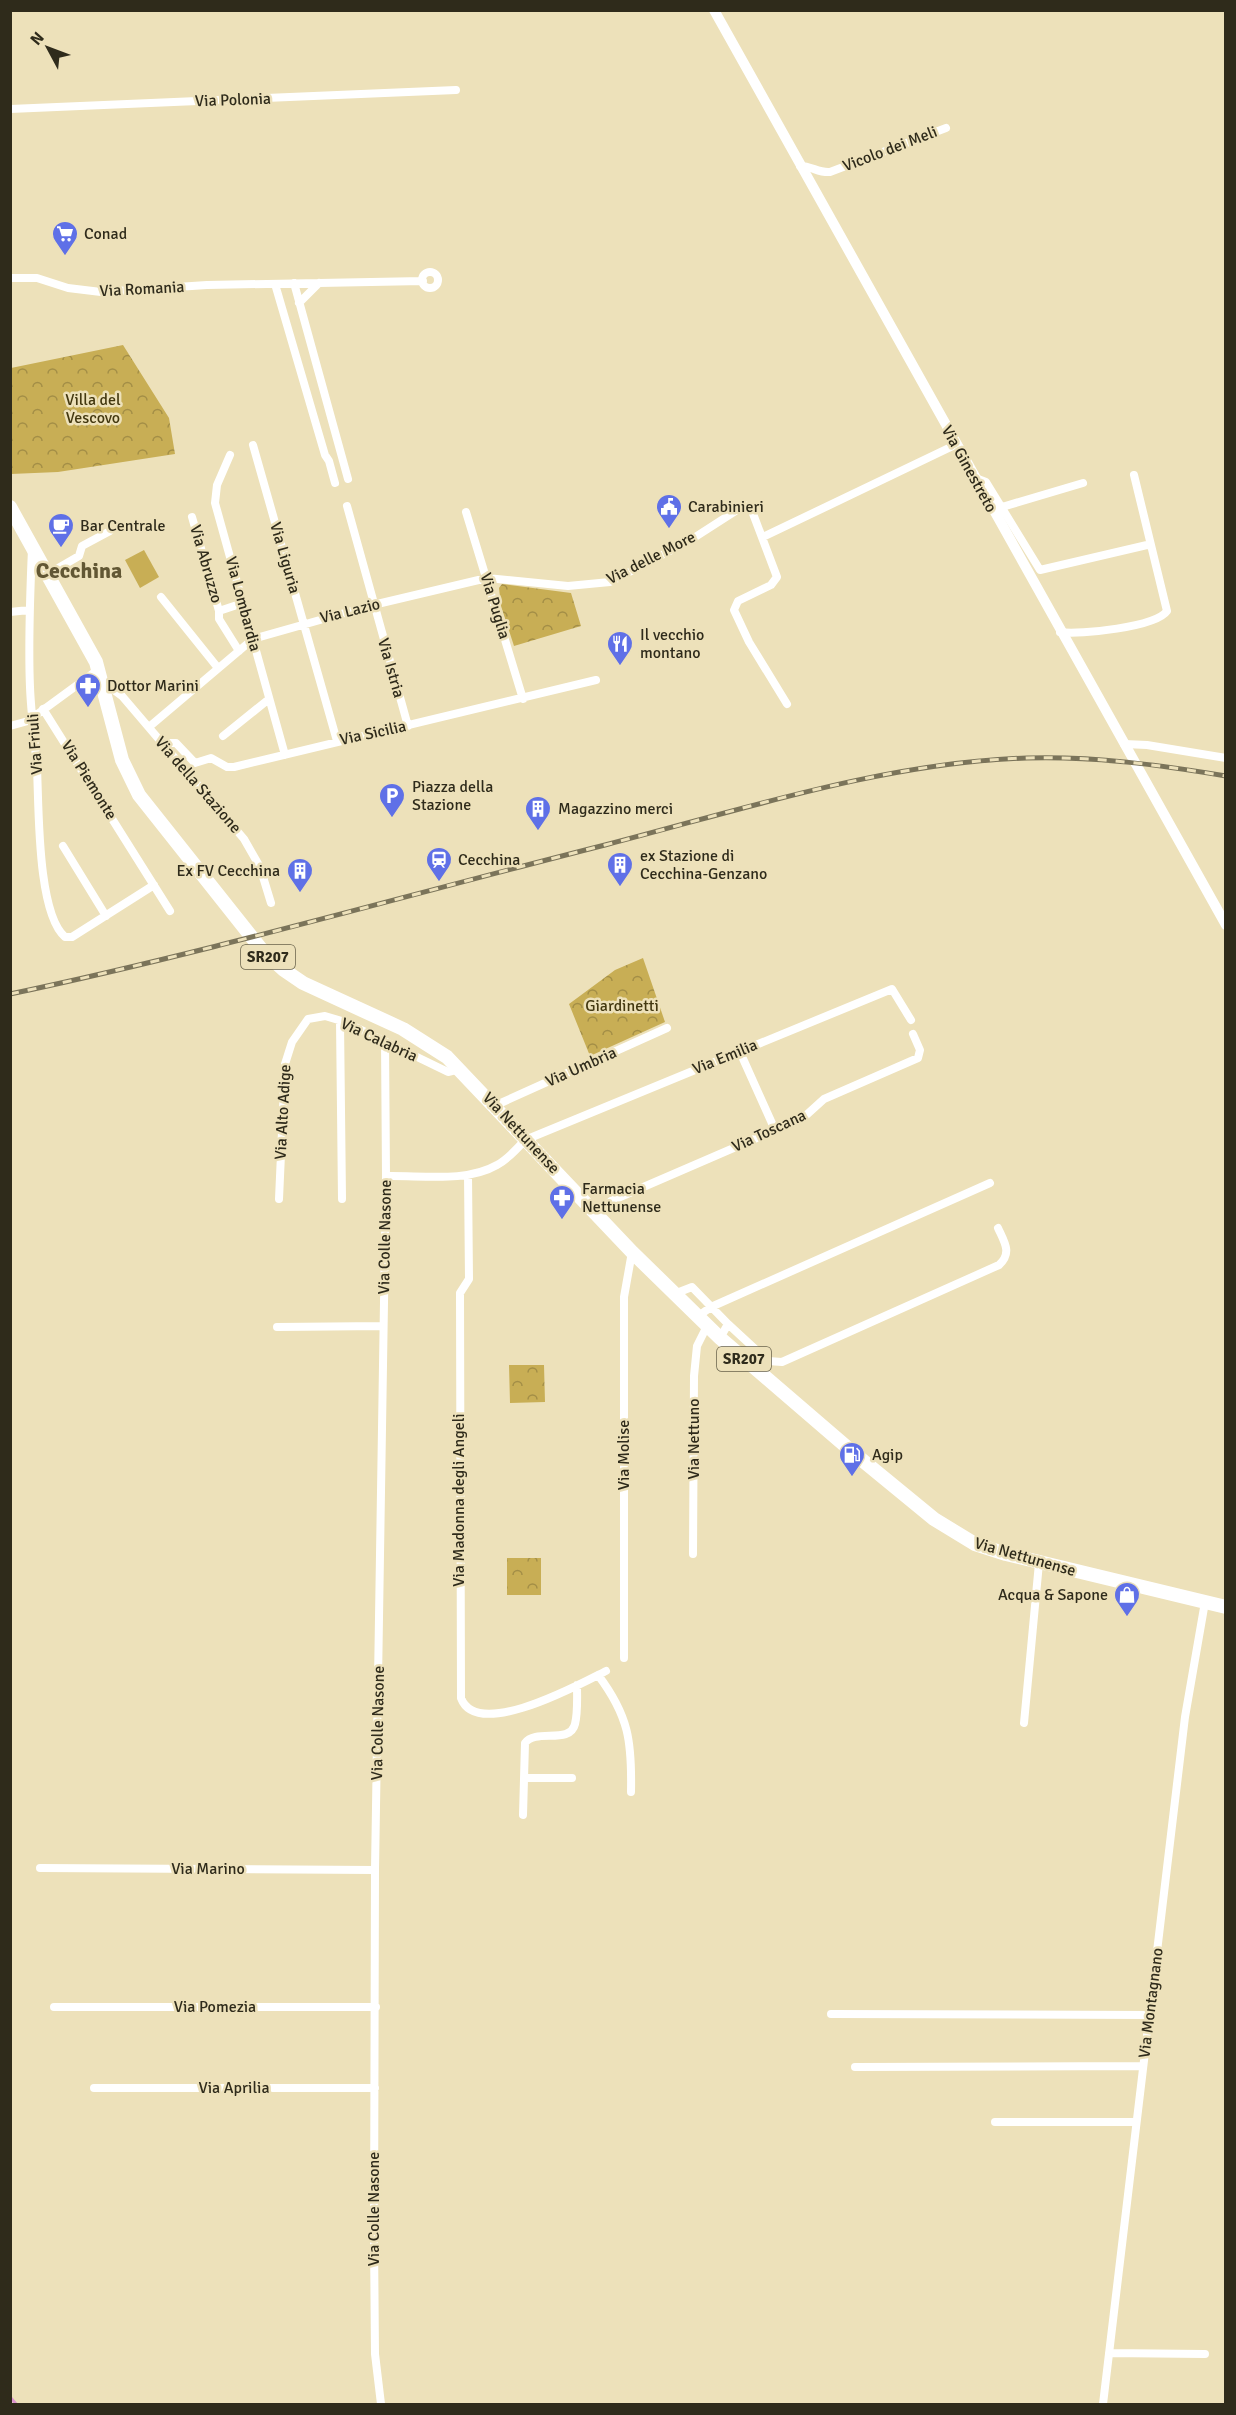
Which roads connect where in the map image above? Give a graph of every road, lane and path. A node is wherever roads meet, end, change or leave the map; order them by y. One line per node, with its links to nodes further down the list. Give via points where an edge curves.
1 (714, 10): 5 (street, Via Ginestreto)
2 (456, 90): 3 (street, Via Polonia)
3 (10, 109)
4 (946, 128): 5 (street, Vicolo dei Meli, via 830,172)
5 (800, 166): 13 (street, Via Ginestreto)
6 (10, 278): 9 (street, Via Romania, via 37,279 101,292)
7 (423, 281): 8 (street, Via Romania)
8 (319, 283): 10 (street, Via Romania); 11 (street)
9 (275, 284): 10 (street, Via Romania); 18 (street)
10 (294, 284): 11 (street)
11 (299, 303): 17 (street)
12 (253, 445): 38 (street, Via Liguria)
13 (955, 446): 16 (street, Via Ginestreto); 26 (street)
14 (230, 455): 33 (street, Via Lombardia, via 215,499)
15 (1134, 475): 39 (street, via 1167,604 1166,614 1079,634)
16 (973, 477): 22 (street, via 985,480); 39 (street, Via Ginestreto)
17 (348, 479)
18 (335, 483)
19 (1083, 483): 22 (street)
20 (347, 506): 34 (street, Via Istria)
21 (10, 507): 28 (main road, Via Nettunense / SR207)
22 (1002, 507): 27 (street, via 1040,570)
23 (466, 512): 30 (street, Via Puglia)
24 (192, 518): 36 (street, Via Abruzzo)
25 (110, 531): 29 (street, via 82,546 79,556)
26 (763, 537): 31 (street, Via delle More, via 751,509 742,506 698,536 626,575); 47 (street, Via delle More, via 777,572 776,580 740,599 734,609)
27 (1147, 545)
28 (33, 546): 29 (main road, Via Nettunense / SR207); 35 (street, Via Friuli)
29 (48, 574): 43 (main road, Via Nettunense / SR207)
30 (487, 578): 31 (street, Via Lazio); 34 (street, Via Lazio); 46 (street, Via Puglia)
31 (584, 586)
32 (161, 597): 42 (street)
33 (243, 603): 36 (street); 40 (street, Via Lombardia)
34 (373, 605): 38 (street, Via Lazio); 52 (street, Via Istria)
35 (29, 610): 37 (street); 49 (street, Via Friuli)
36 (219, 611): 41 (street, Via Abruzzo, via 219,619)
37 (10, 612)
38 (304, 623): 40 (street, Via Lazio); 56 (street, Via Liguria)
39 (1060, 632): 58 (street, Via Ginestreto)
40 (253, 639): 41 (street, Via Lazio); 45 (street, Via Lombardia)
41 (239, 651): 42 (street, Via Lazio)
42 (218, 668): 53 (street, Via Lazio)
43 (101, 676): 48 (street); 53 (street, Via della Stazione); 74 (main road, Via Nettunense / SR207, via 122,760 133,784 272,961 295,979 419,1038)
44 (596, 680): 46 (street, Via Sicilia)
45 (269, 699): 55 (street); 59 (street, Via Lombardia)
46 (523, 699): 52 (street, Via Sicilia)
47 (787, 704)
48 (43, 709): 49 (street); 50 (street, Via Piemonte)
49 (33, 717): 51 (street); 54 (street, Via Friuli)
50 (52, 721): 54 (street); 62 (street, Via Piemonte)
51 (10, 726)
52 (408, 726): 56 (street, Via Sicilia)
53 (148, 727): 57 (street, Via della Stazione)
54 (35, 731): 65 (street, Via Friuli, via 45,885 58,929 65,937 72,937)
55 (223, 736)
56 (337, 741): 59 (street, Via Sicilia)
57 (162, 743): 59 (street, Via Sicilia, via 176,743 195,763 211,758 230,768); 63 (street, Via della Stazione, via 248,844)
58 (1124, 744): 60 (street); 66 (street, Via Ginestreto)
59 (285, 754)
60 (1226, 758)
61 (63, 846): 65 (street)
62 (154, 885): 64 (street, Via Piemonte); 65 (street)
63 (271, 903)
64 (170, 911)
65 (106, 916)
66 (1226, 925)
67 (912, 1020): 73 (street, Via Emilia, via 892,989)
68 (340, 1021): 70 (street, Via Calabria, via 316,1016); 72 (street, Via Calabria); 82 (street)
69 (668, 1028): 75 (street, Via Umbria)
70 (300, 1029): 81 (street, Via Alto Adige, via 285,1064)
71 (913, 1034): 76 (street, Via Toscana, via 920,1050 918,1058 824,1099 806,1116)
72 (385, 1041): 74 (street, Via Calabria, via 448,1072); 79 (street, Via Colle Nasone)
73 (740, 1052): 76 (street); 77 (street, Via Emilia)
74 (460, 1069): 75 (main road, Via Nettunense / SR207)
75 (495, 1106): 77 (main road, Via Nettunense / SR207)
76 (776, 1130): 83 (street, Via Toscana, via 611,1202)
77 (525, 1140): 78 (street, via 499,1164); 83 (main road, Via Nettunense / SR207)
78 (468, 1175): 79 (street); 100 (street, Via Madonna degli Angeli, via 469,1279 460,1293 459,1694 468,1711 479,1715 532,1705)
79 (386, 1176): 90 (street, Via Colle Nasone)
80 (990, 1183): 87 (street)
81 (279, 1199)
82 (342, 1199)
83 (598, 1215): 85 (main road, Via Nettunense / SR207)
84 (999, 1228): 89 (street, via 1008,1250 999,1265 782,1362 768,1360)
85 (632, 1252): 86 (main road, Via Nettunense / SR207); 97 (street, Via Molise, via 624,1303)
86 (674, 1294): 87 (street, via 692,1287); 88 (main road, Via Nettunense / SR207)
87 (711, 1306): 88 (street); 89 (street)
88 (702, 1321): 92 (main road, Via Nettunense / SR207); 93 (street, Via Nettuno, via 694,1376)
89 (728, 1324): 92 (street)
90 (383, 1326): 91 (street); 107 (street, Via Colle Nasone)
91 (277, 1327)
92 (720, 1338): 94 (main road, Via Nettunense / SR207, via 948,1528 988,1549)
93 (693, 1554)
94 (1040, 1563): 95 (main road, Via Nettunense / SR207); 101 (street)
95 (1205, 1602): 96 (main road, Via Nettunense / SR207); 111 (street, Via Montagnano, via 1187,1700)
96 (1226, 1607)
97 (624, 1658)
98 (606, 1671): 99 (street, Via Madonna degli Angeli)
99 (598, 1675): 100 (street, Via Madonna degli Angeli); 104 (street, via 618,1704 630,1733)
100 (577, 1685): 102 (street, via 574,1728 564,1734 528,1739)
101 (1024, 1723)
102 (524, 1778): 103 (street); 105 (street)
103 (572, 1778)
104 (631, 1792)
105 (523, 1815)
106 (40, 1868): 107 (street, Via Marino)
107 (375, 1870): 109 (street, Via Colle Nasone)
108 (54, 2007): 109 (street, Via Pomezia)
109 (376, 2007): 115 (street, Via Colle Nasone)
110 (831, 2014): 111 (street)
111 (1149, 2015): 112 (street, Via Montagnano)
112 (1143, 2066): 113 (street); 117 (street, Via Montagnano)
113 (855, 2067)
114 (93, 2088): 115 (street, Via Aprilia)
115 (375, 2088): 120 (street, Via Colle Nasone, via 374,2328)
116 (995, 2122): 117 (street)
117 (1137, 2122): 118 (street, Via Montagnano)
118 (1109, 2353): 119 (street); 121 (street, Via Montagnano)
119 (1205, 2354)
120 (381, 2404)
121 (1103, 2404)

